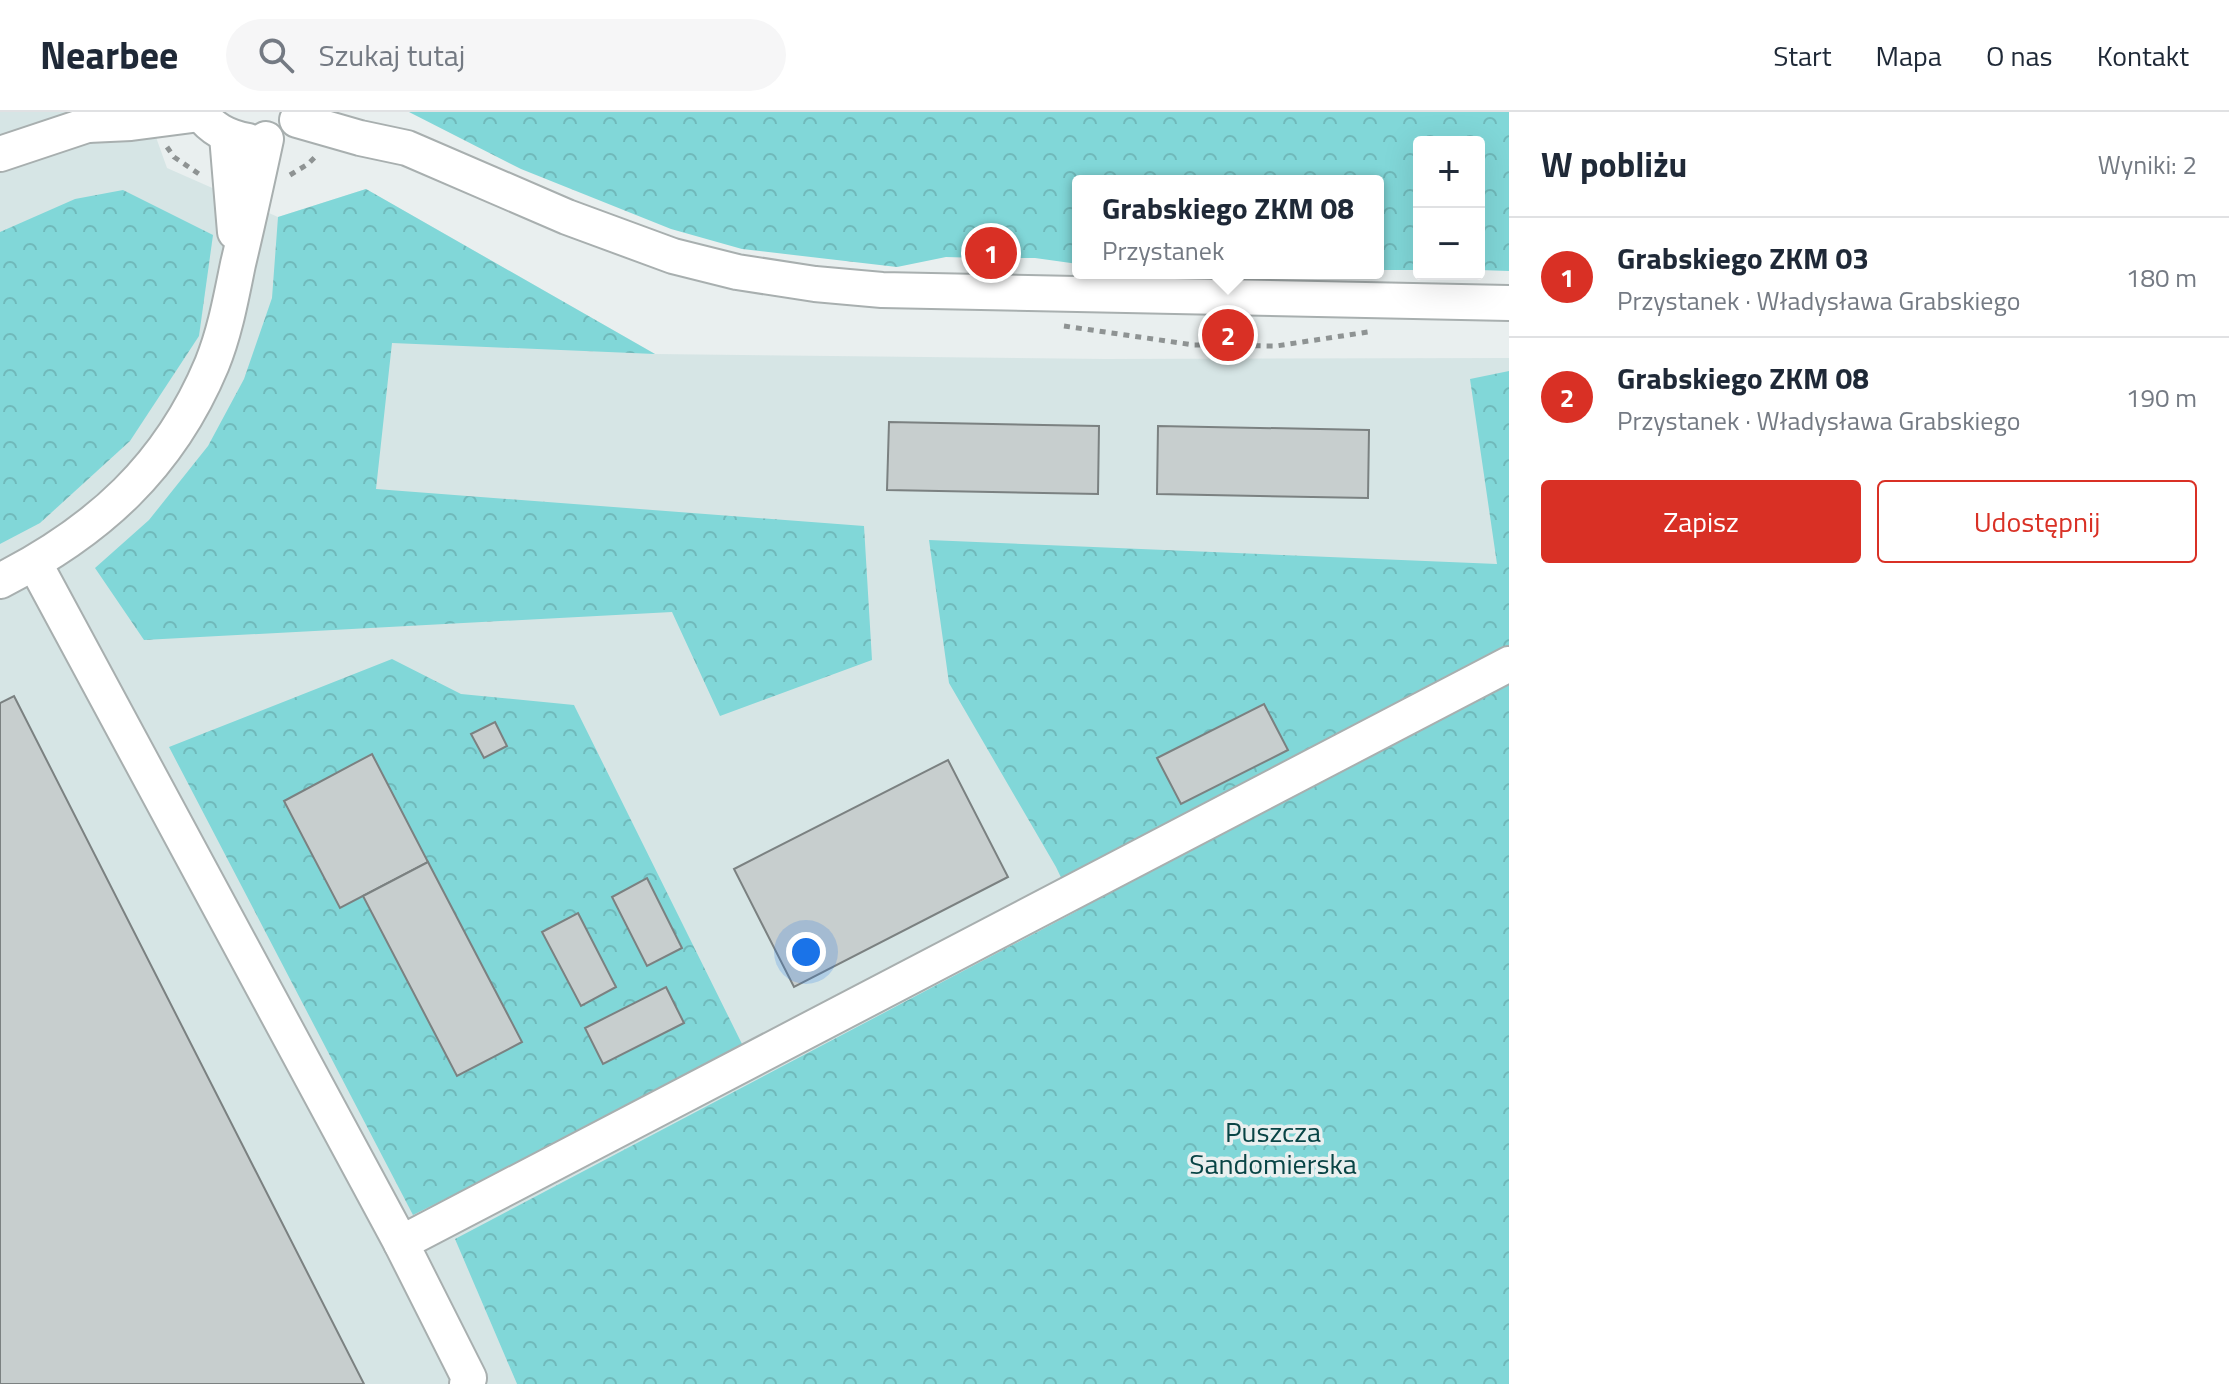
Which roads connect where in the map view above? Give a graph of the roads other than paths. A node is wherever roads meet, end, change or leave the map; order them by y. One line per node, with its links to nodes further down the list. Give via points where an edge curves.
1 (358, 112): 7 (street)
2 (199, 113): 4 (street, via 131,123); 5 (street)
3 (299, 116): 6 (street); 7 (street)
4 (100, 119): 8 (street)
5 (227, 136): 6 (street); 9 (street)
6 (266, 139): 9 (street)
7 (407, 148): 10 (street, via 673,256 815,284)
8 (0, 154)
9 (239, 263): 11 (street, via 212,364 182,426 112,508)
10 (1509, 303)
11 (35, 564): 12 (street); 14 (street)
12 (0, 581)
13 (1509, 664): 14 (street)
14 (401, 1243): 15 (street, via 469,1378)
15 (467, 1384)

